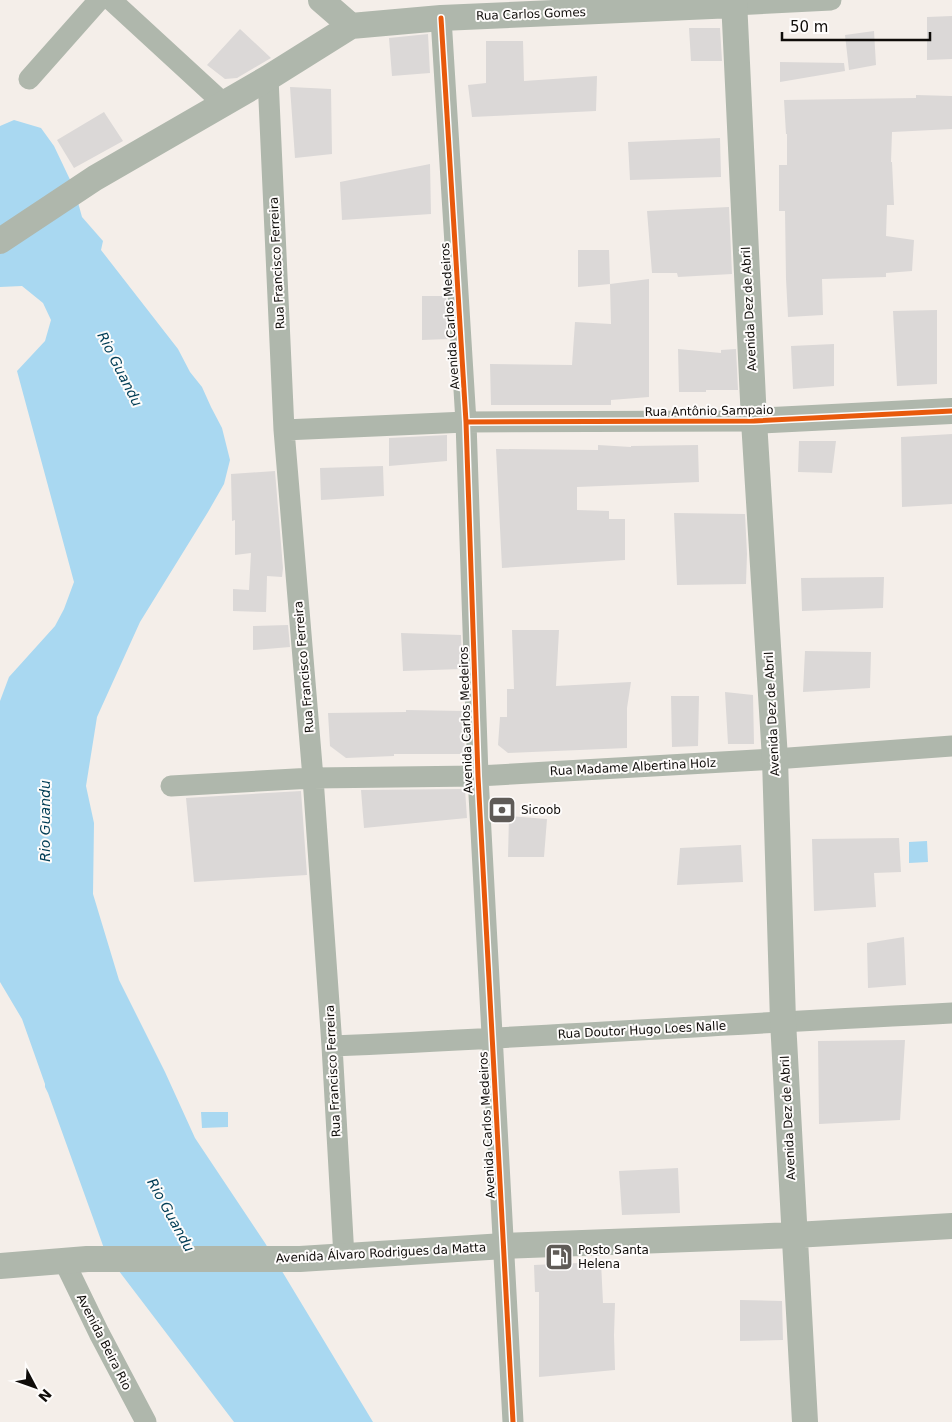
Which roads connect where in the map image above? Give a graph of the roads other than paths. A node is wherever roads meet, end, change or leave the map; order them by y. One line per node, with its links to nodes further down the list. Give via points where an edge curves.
1 (99, 0): 9 (street)
2 (111, 0): 10 (street)
3 (320, 0): 7 (street)
4 (831, 0): 5 (street, Rua Carlos Gomes)
5 (734, 3): 6 (street, Rua Carlos Gomes); 13 (street, Avenida Dez de Abril)
6 (440, 9): 7 (street, Rua Carlos Gomes); 14 (street, Avenida Carlos Medeiros)
7 (351, 26): 8 (street)
8 (268, 78): 10 (street); 15 (street, Rua Francisco Ferreira)
9 (29, 79)
10 (224, 103): 11 (street, via 95,178)
11 (0, 241)
12 (952, 411): 13 (street, Rua Antônio Sampaio)
13 (754, 421): 14 (street, Rua Antônio Sampaio); 17 (street, Avenida Dez de Abril)
14 (466, 422): 15 (street, Rua Antônio Sampaio); 18 (street, Avenida Carlos Medeiros)
15 (284, 430): 19 (street, Rua Francisco Ferreira)
16 (952, 746): 17 (street, Rua Madame Albertina Holz)
17 (775, 759): 18 (street, Rua Madame Albertina Holz); 22 (street, Avenida Dez de Abril)
18 (478, 776): 19 (street, Rua Madame Albertina Holz); 23 (street, Avenida Carlos Medeiros)
19 (313, 778): 20 (street, Rua Madame Albertina Holz); 24 (street, Rua Francisco Ferreira)
20 (171, 786)
21 (952, 1013): 22 (street, Rua Doutor Hugo Loes Nalle)
22 (783, 1021): 23 (street, Rua Doutor Hugo Loes Nalle); 26 (street, Avenida Dez de Abril)
23 (492, 1039): 24 (street, Rua Doutor Hugo Loes Nalle); 27 (street, Avenida Carlos Medeiros)
24 (332, 1046): 28 (street, Rua Francisco Ferreira)
25 (952, 1226): 26 (street, Avenida Álvaro Rodrigues da Matta)
26 (794, 1235): 27 (street, Avenida Álvaro Rodrigues da Matta); 33 (street, Avenida Dez de Abril)
27 (504, 1246): 28 (street, Avenida Álvaro Rodrigues da Matta); 32 (street, Avenida Carlos Medeiros)
28 (344, 1257): 29 (street, Avenida Álvaro Rodrigues da Matta, via 300,1260)
29 (75, 1260): 30 (street, Avenida Álvaro Rodrigues da Matta); 31 (street, Avenida Beira Rio, via 99,1333)
30 (0, 1266)
31 (146, 1422)
32 (513, 1422)
33 (806, 1422)

